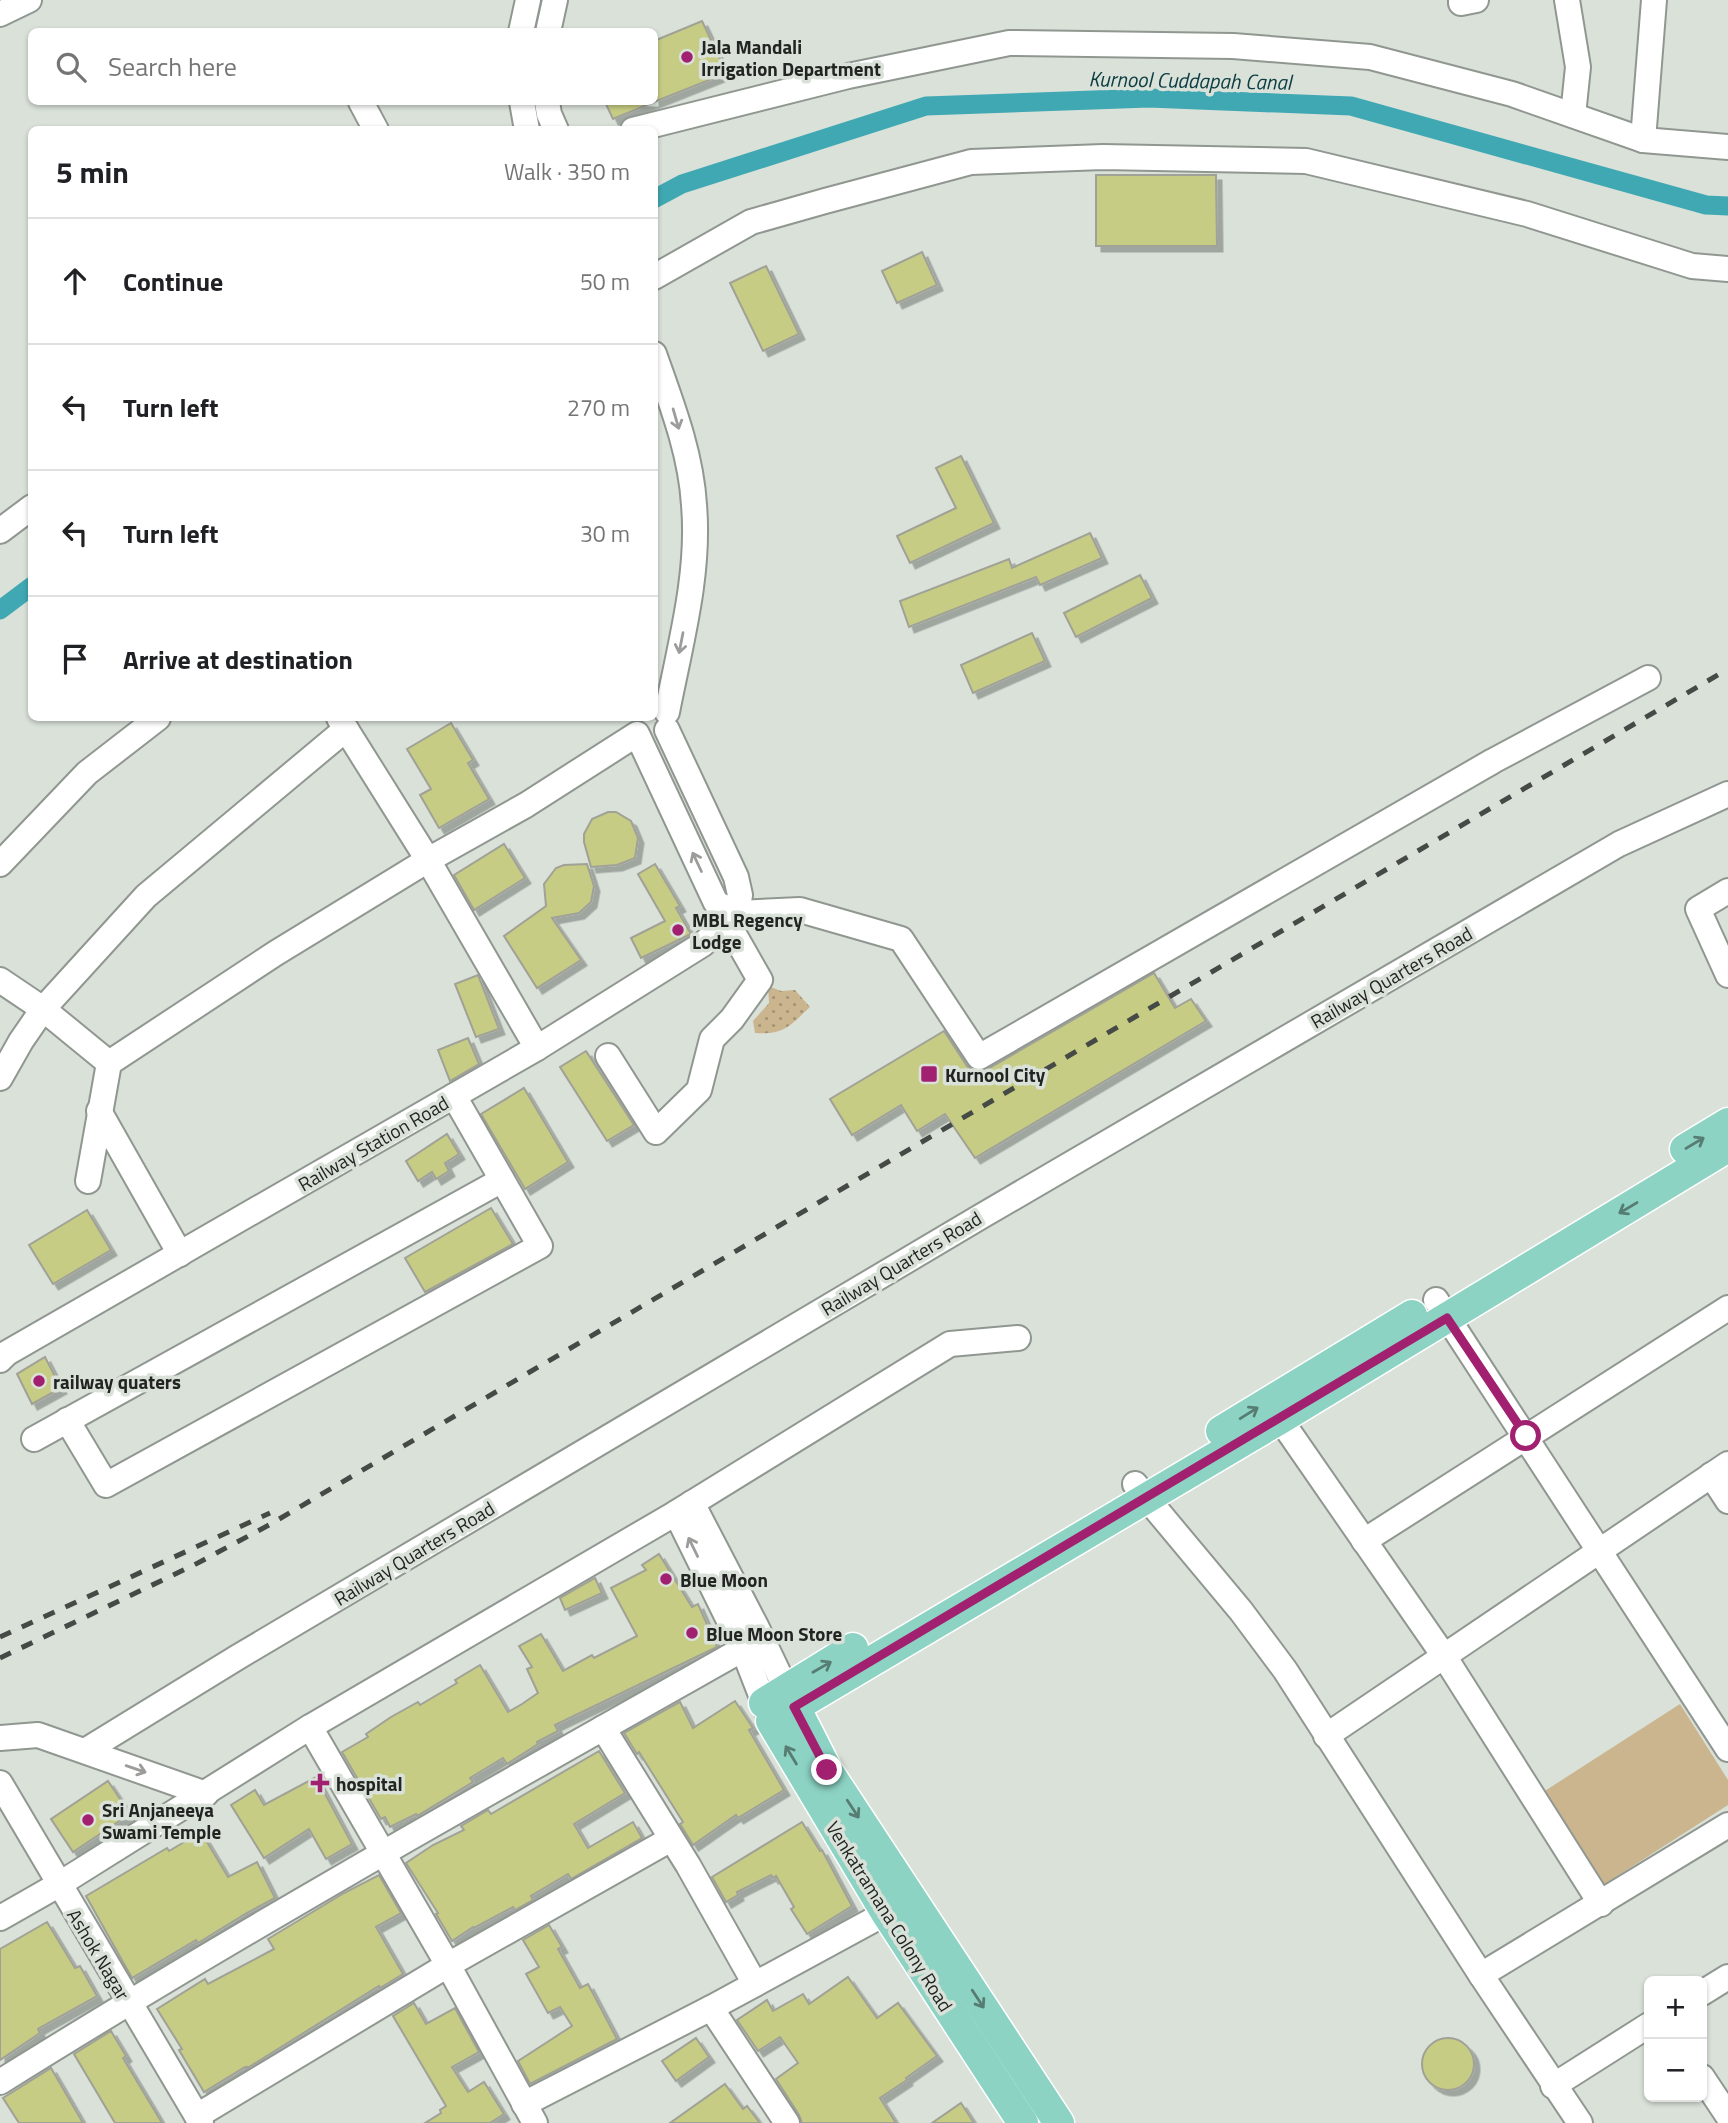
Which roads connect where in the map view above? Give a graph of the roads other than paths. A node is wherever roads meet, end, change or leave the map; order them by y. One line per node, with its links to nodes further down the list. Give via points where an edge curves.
1 (29, 0): 8 (street)
2 (528, 0): 9 (street)
3 (555, 0): 10 (street)
4 (1461, 0): 5 (street)
5 (1476, 0)
6 (1567, 0): 14 (street, via 1578,67)
7 (1654, 0): 19 (street)
8 (0, 14)
9 (522, 28)
10 (549, 28)
11 (363, 105): 15 (street)
12 (523, 105): 16 (street)
13 (548, 105): 17 (street)
14 (1573, 115): 18 (street, via 1370,57 1233,46 1009,43 848,76); 19 (street)
15 (374, 126)
16 (526, 126)
17 (554, 126)
18 (649, 126)
19 (1643, 140): 20 (street)
20 (1728, 147)
21 (1728, 269): 22 (street, via 1692,266 1527,214 1306,161 1103,157 971,162 751,222)
22 (658, 275)
23 (658, 367): 27 (street, one-way to 27, via 687,458 695,553)
24 (28, 510): 25 (street)
25 (0, 531)
26 (1648, 678): 35 (street, via 1493,761 979,1057 901,939 800,910)
27 (663, 715): 30 (street, via 659,738 647,740); 35 (street, via 736,877 740,895)
28 (154, 721): 33 (street, via 88,773)
29 (343, 723): 32 (street); 38 (street, via 146,896)
30 (635, 726): 32 (street, via 526,805); 35 (street, one-way to 30, via 716,903)
31 (1728, 794): 72 (street, Railway Quarters Road, via 1619,844 956,1231)
32 (428, 860): 39 (street); 41 (street)
33 (0, 864)
34 (1728, 891): 36 (street, via 1698,909)
35 (732, 917): 39 (street, Railway Station Road, via 703,944); 40 (street, via 760,980 712,1039 699,1090 656,1132)
36 (1728, 975)
37 (0, 980): 38 (street)
38 (43, 1009): 41 (street); 42 (street)
39 (537, 1048): 43 (street, Railway Station Road)
40 (608, 1056)
41 (108, 1063): 44 (street)
42 (0, 1078)
43 (454, 1096): 47 (street); 49 (street, Railway Station Road)
44 (99, 1111): 48 (street); 49 (street)
45 (1728, 1123): 51 (main road, one-way to 45)
46 (1728, 1147): 51 (main road, one-way to 51)
47 (502, 1180): 55 (street); 55 (street, via 540,1246 106,1485)
48 (88, 1181)
49 (180, 1254): 53 (street, Railway Station Road)
50 (1728, 1308): 56 (street)
51 (1442, 1309): 54 (main road); 56 (street); 59 (main road, one-way to 51)
52 (1018, 1338): 61 (street, via 950,1345)
53 (0, 1360)
54 (1280, 1419): 59 (main road); 62 (street)
55 (67, 1420): 57 (street)
56 (1526, 1436): 62 (street); 63 (street)
57 (34, 1438)
58 (1719, 1469): 60 (street); 63 (street)
59 (1140, 1490): 66 (main road); 69 (street, via 1270,1650)
60 (1728, 1501)
61 (684, 1508): 64 (street, Venkatramana Colony Road); 67 (street)
62 (1364, 1541): 65 (street)
63 (1600, 1550): 65 (street); 71 (street)
64 (752, 1645): 66 (street, Venkatramana Colony Road); 68 (street)
65 (1444, 1656): 69 (street); 79 (street)
66 (779, 1705): 80 (main road, Venkatramana Colony Road, one-way to 66); 98 (main road, one-way to 98, via 827,1770)
67 (310, 1727): 74 (street); 77 (street)
68 (603, 1728): 76 (street); 77 (street)
69 (1326, 1736): 83 (street)
70 (0, 1738): 72 (street, via 38,1735)
71 (1728, 1749)
72 (85, 1751): 74 (street, one-way to 74)
73 (0, 1783): 78 (street, Ashok Nagar)
74 (206, 1794): 78 (street)
75 (1728, 1825): 79 (street)
76 (671, 1839): 82 (street); 85 (street)
77 (384, 1853): 82 (street); 87 (street)
78 (58, 1885): 81 (street); 87 (street, Ashok Nagar)
79 (1601, 1904): 83 (street)
80 (886, 1913): 85 (street); 97 (main road, Venkatramana Colony Road)
81 (0, 1918)
82 (448, 1965): 93 (street); 95 (street)
83 (1481, 1975): 92 (street)
84 (1728, 1977): 86 (street)
85 (755, 1984): 88 (street)
86 (1707, 1990)
87 (128, 2002): 90 (street); 95 (street, Ashok Nagar)
88 (711, 2008): 93 (street); 96 (street)
89 (1644, 2028): 92 (street)
90 (0, 2082)
91 (1707, 2084): 94 (street)
92 (1553, 2086): 99 (street)
93 (530, 2113)
94 (1728, 2116)
95 (199, 2120)
96 (787, 2123)
97 (1023, 2123)
98 (1059, 2123)
99 (1580, 2123)

